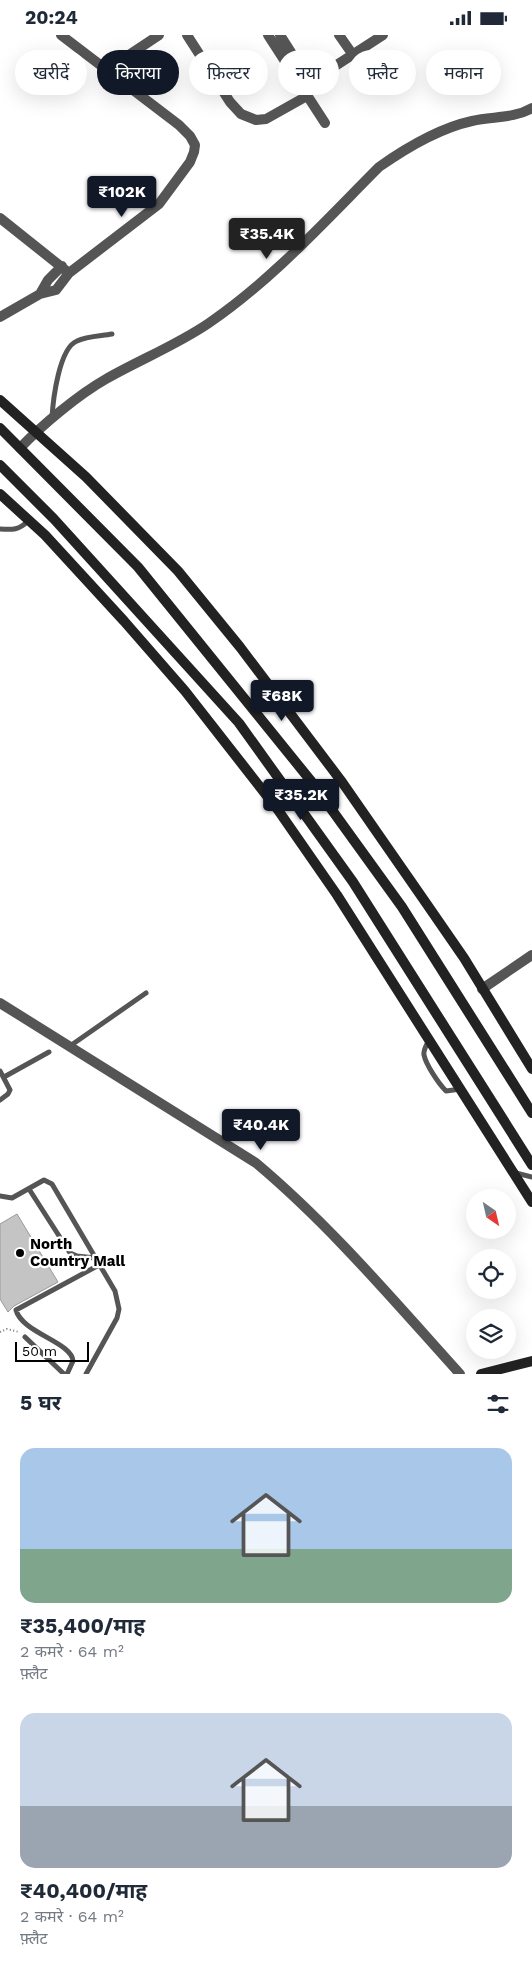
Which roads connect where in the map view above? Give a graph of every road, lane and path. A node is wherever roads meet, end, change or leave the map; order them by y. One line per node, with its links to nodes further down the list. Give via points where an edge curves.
1 (61, 35): 18 (street, via 179,125 194,145 190,162 159,204)
2 (159, 35): 8 (street)
3 (187, 35): 9 (street)
4 (268, 35): 14 (street)
5 (280, 35): 12 (street, via 308,79 320,77)
6 (339, 35): 10 (street)
7 (382, 35): 11 (street)
8 (136, 50)
9 (197, 50)
10 (350, 50)
11 (360, 50)
12 (349, 58)
13 (226, 95): 14 (street, via 236,110 248,118 266,119)
14 (307, 96): 16 (street)
15 (532, 108): 22 (street, via 514,116 470,121 412,145 380,167 236,303 195,332 104,380)
16 (325, 123)
17 (0, 218): 18 (street)
18 (66, 269): 19 (street, via 56,290 40,294)
19 (0, 317)
20 (112, 334): 22 (lane, via 78,340 71,345 56,385)
21 (0, 400): 24 (main road)
22 (52, 420): 24 (street)
23 (0, 427): 25 (main road)
24 (35, 433): 25 (street); 31 (main road, via 86,477 178,571 240,647 342,782 464,957)
25 (20, 448): 42 (main road, via 138,567 311,781 402,907)
26 (0, 465): 43 (main road, via 54,519 238,723 353,882)
27 (0, 494): 28 (main road)
28 (28, 521): 29 (lane, via 14,530); 34 (main road, via 71,563 186,691 278,809)
29 (0, 529)
30 (532, 955): 31 (street)
31 (482, 989): 37 (main road)
32 (146, 993): 35 (lane)
33 (0, 1003): 35 (street)
34 (430, 1038): 40 (main road); 40 (lane, via 424,1055 441,1086 446,1091)
35 (70, 1046): 56 (street, via 256,1163 344,1245)
36 (49, 1052): 39 (lane)
37 (532, 1069)
38 (0, 1071): 39 (lane)
39 (4, 1077): 41 (lane, via 10,1092)
40 (462, 1089): 44 (main road)
41 (0, 1100)
42 (532, 1113)
43 (532, 1165)
44 (514, 1173): 45 (lane); 48 (main road)
45 (532, 1177)
46 (29, 1189): 47 (lane, via 12,1198); 49 (lane, via 70,1253); 49 (lane, via 44,1180 52,1184)
47 (0, 1196)
48 (532, 1202)
49 (95, 1258): 50 (lane)
50 (99, 1265): 54 (lane, via 16,1311 33,1329 70,1353 73,1361); 55 (lane, via 115,1291 119,1309)
51 (0, 1332): 52 (path, via 13,1330)
52 (25, 1337): 54 (lane)
53 (532, 1361): 57 (main road)
54 (66, 1374)
55 (86, 1374)
56 (460, 1374)
57 (481, 1374)

